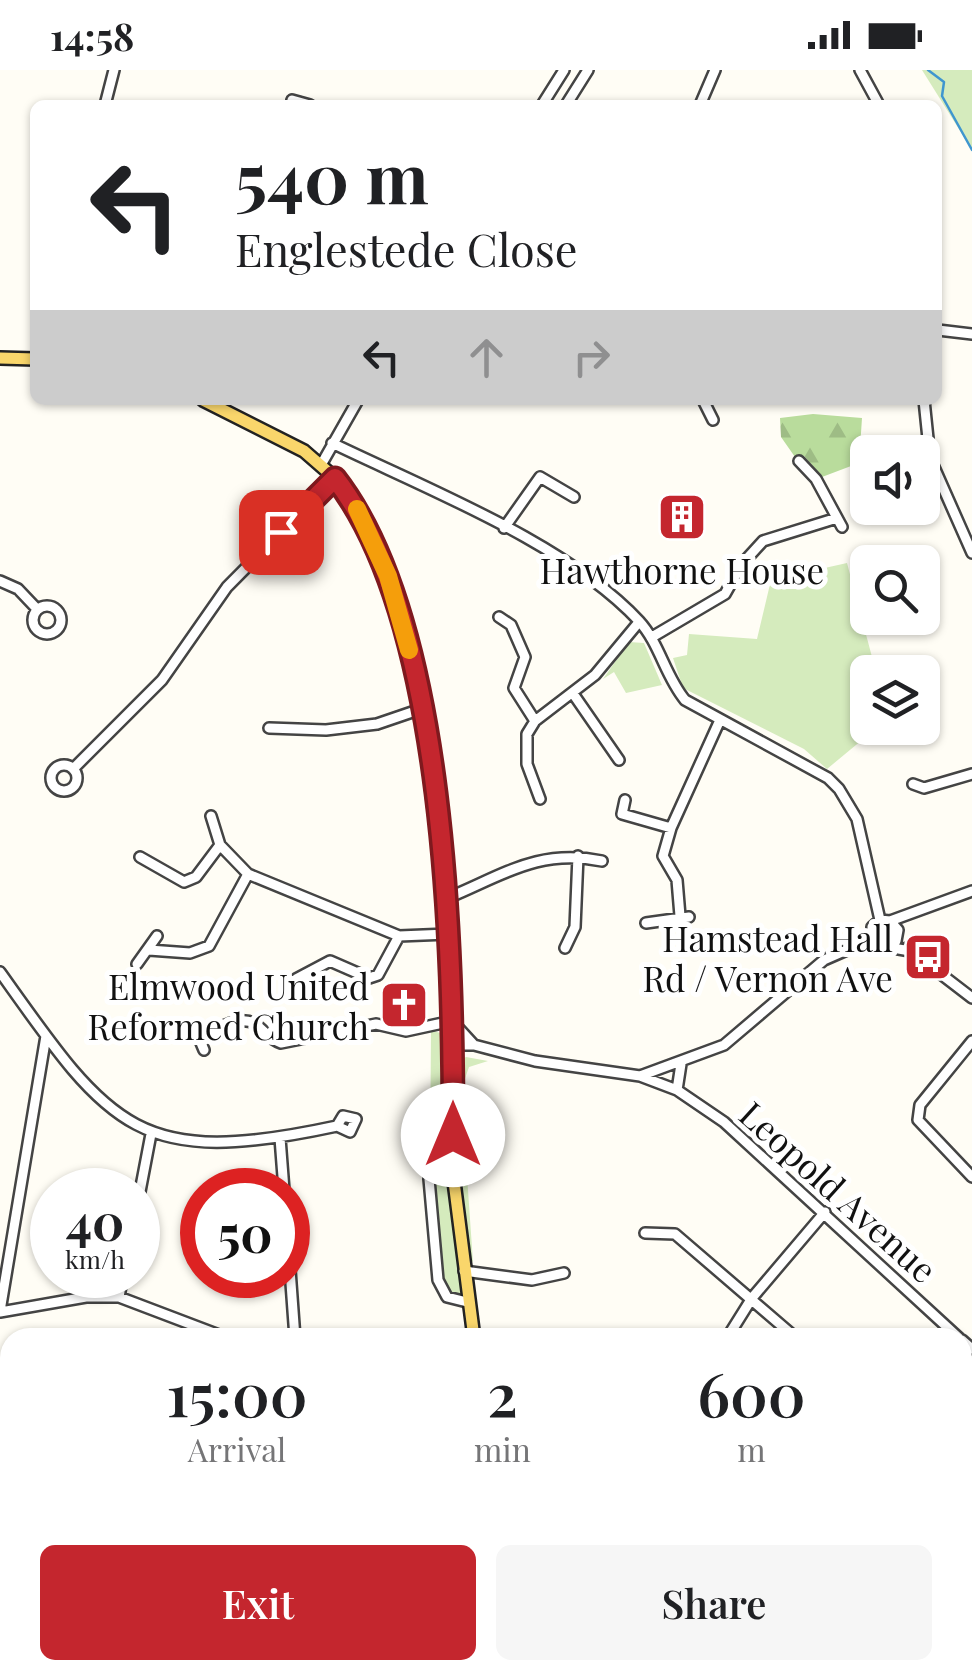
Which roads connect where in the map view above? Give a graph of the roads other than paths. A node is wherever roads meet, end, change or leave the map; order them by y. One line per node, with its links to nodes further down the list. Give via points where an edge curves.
1 (114, 70): 6 (street)
2 (564, 70): 7 (street)
3 (588, 70): 8 (street)
4 (714, 70): 9 (street)
5 (860, 70): 10 (street)
6 (106, 100)
7 (545, 100)
8 (569, 100)
9 (702, 100)
10 (876, 100)
11 (942, 330): 12 (street)
12 (972, 334)
13 (0, 358): 14 (main road)
14 (30, 359)
15 (213, 405): 22 (main road)
16 (355, 405): 20 (street)
17 (710, 405): 19 (street)
18 (925, 405): 26 (street, via 930,458)
19 (713, 420)
20 (332, 442): 22 (street); 25 (street)
21 (799, 462): 31 (street, via 840,523 763,541 725,594)
22 (322, 465): 23 (main road)
23 (335, 478): 33 (main road, via 369,529 388,576); 40 (street, via 227,587 162,680)
24 (574, 497): 25 (street, via 540,477)
25 (504, 528): 30 (street, via 586,576)
26 (972, 553)
27 (0, 581): 28 (street)
28 (38, 609)
29 (499, 617): 36 (street, via 511,625 524,657 514,688)
30 (640, 622): 31 (street); 32 (street)
31 (652, 637): 35 (street, via 677,690)
32 (574, 694): 36 (street); 39 (street)
33 (421, 709): 38 (street, via 377,724); 55 (main road)
34 (283, 713): 38 (street)
35 (720, 720): 48 (street); 57 (street, via 838,789 857,819)
36 (535, 721): 43 (street, via 525,748)
37 (268, 728): 38 (street)
38 (284, 728)
39 (618, 753)
40 (73, 770)
41 (972, 774): 42 (street, via 924,788)
42 (913, 784)
43 (534, 786): 44 (street); 45 (street)
44 (522, 793)
45 (540, 799)
46 (625, 800): 48 (street, via 622,814)
47 (212, 816): 49 (street)
48 (671, 828): 58 (street, via 663,856 685,916)
49 (220, 845): 51 (street, via 184,882); 53 (street)
50 (578, 856): 52 (street); 55 (street, via 504,870); 64 (street, via 575,927)
51 (140, 857)
52 (602, 861)
53 (248, 874): 61 (street); 65 (street, via 209,946 190,953)
54 (972, 891): 56 (street)
55 (445, 898): 59 (main road)
56 (911, 916): 57 (street); 63 (street)
57 (885, 920): 62 (street, via 872,927); 63 (street)
58 (646, 923)
59 (448, 934): 61 (street); 70 (main road)
60 (157, 936): 65 (street)
61 (399, 936): 68 (street, via 378,975 369,978 330,961 296,979)
62 (872, 939): 63 (street); 78 (street, via 838,950 724,1045)
63 (894, 941): 69 (street)
64 (565, 948)
65 (149, 950): 66 (street)
66 (136, 964)
67 (0, 972): 72 (street)
68 (299, 984)
69 (972, 998)
70 (452, 1021): 73 (street, via 406,1031 376,1024 281,1043 240,1020); 75 (main road); 76 (street)
71 (194, 1026): 73 (street)
72 (46, 1036): 82 (street, via 88,1088); 97 (street)
73 (201, 1036): 77 (street)
74 (972, 1041): 87 (street, via 920,1105 918,1120)
75 (452, 1045): 76 (street); 84 (main road)
76 (474, 1045): 79 (street)
77 (204, 1050)
78 (682, 1064): 79 (street); 80 (street)
79 (640, 1076): 80 (street, Leopold Avenue)
80 (678, 1090): 88 (street, Leopold Avenue, via 762,1153)
81 (337, 1126): 83 (street)
82 (151, 1134): 83 (street, via 225,1145); 85 (street)
83 (280, 1138): 86 (street)
84 (452, 1166): 90 (main road); 96 (street, via 434,1170 429,1179 438,1280 447,1296)
85 (144, 1168)
86 (282, 1168)
87 (972, 1176)
88 (825, 1212): 95 (street); 103 (street, Leopold Avenue)
89 (644, 1233): 95 (street, via 675,1234)
90 (464, 1272): 91 (street, via 532,1280); 96 (main road)
91 (564, 1274)
92 (86, 1298): 97 (street)
93 (122, 1298): 98 (street)
94 (292, 1298): 99 (street)
95 (752, 1298): 101 (street); 102 (street)
96 (467, 1302): 100 (main road)
97 (0, 1312)
98 (200, 1328)
99 (294, 1328)
100 (472, 1328)
101 (734, 1328)
102 (785, 1328)
103 (949, 1328)

